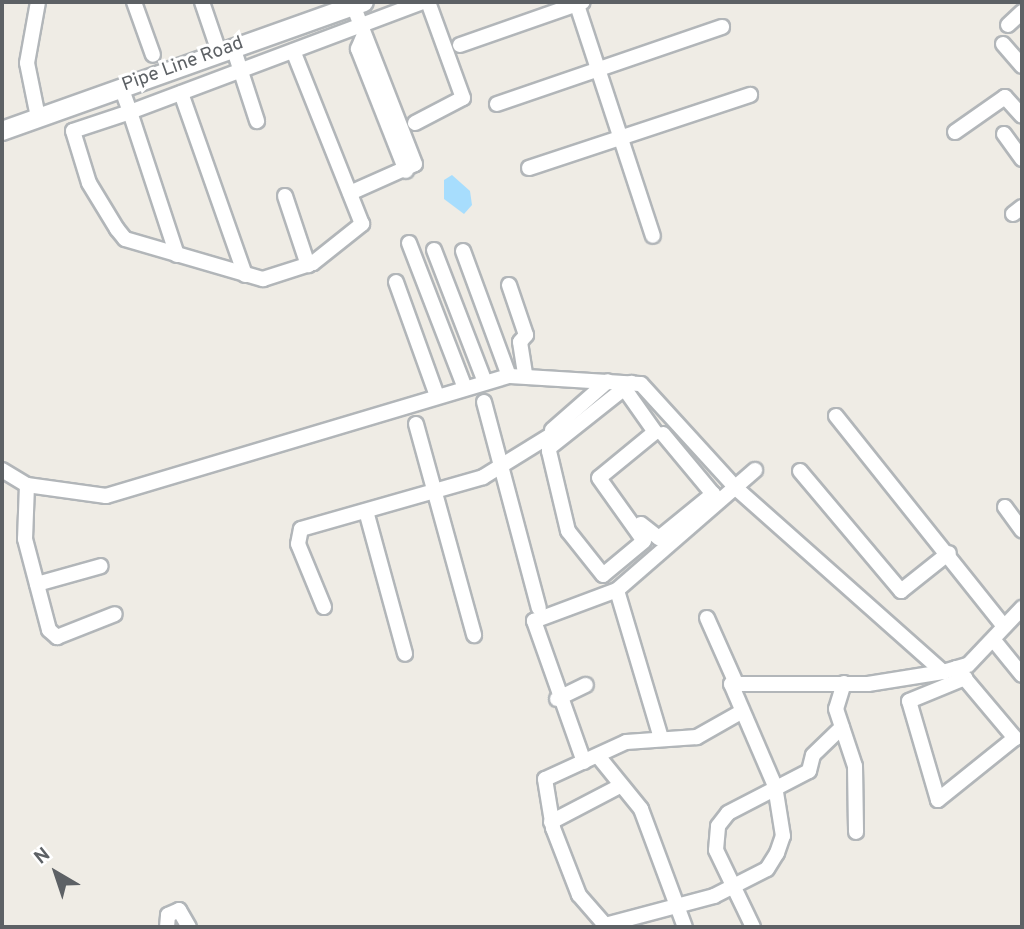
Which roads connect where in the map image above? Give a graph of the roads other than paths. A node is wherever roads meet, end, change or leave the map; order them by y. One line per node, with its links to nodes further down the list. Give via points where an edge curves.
1 (38, 2): 25 (street, via 27,63)
2 (134, 2): 16 (street)
3 (202, 2): 14 (street)
4 (422, 2): 11 (street)
5 (428, 2): 28 (street, via 463,98)
6 (579, 2): 13 (street); 18 (street)
7 (357, 3): 11 (street); 14 (street, Pipe Line Road)
8 (1022, 12): 9 (street)
9 (1009, 25)
10 (722, 27): 18 (street)
11 (361, 31): 15 (street); 35 (street, via 415,160 406,171)
12 (1003, 44): 17 (street)
13 (460, 45)
14 (226, 49): 19 (street); 20 (street, Pipe Line Road)
15 (293, 51): 19 (street); 35 (street)
16 (153, 55)
17 (1022, 66)
18 (600, 69): 23 (street); 32 (street)
19 (241, 70): 21 (street); 27 (street)
20 (121, 87): 24 (street); 25 (street, Pipe Line Road)
21 (181, 93): 24 (street); 43 (street)
22 (750, 95): 32 (street)
23 (497, 104)
24 (130, 111): 41 (street); 41 (street, via 73,131 85,170 125,239)
25 (38, 117): 29 (street, Pipe Line Road)
26 (1022, 117): 30 (street, via 1004,97)
27 (257, 121)
28 (415, 124)
29 (2, 131)
30 (955, 132)
31 (1004, 135): 33 (street)
32 (621, 136): 34 (street); 37 (street)
33 (1022, 159)
34 (529, 168)
35 (350, 193): 42 (street, via 362,224 353,237)
36 (285, 196): 42 (street)
37 (653, 236)
38 (409, 243): 50 (street)
39 (434, 250): 48 (street)
40 (463, 251): 47 (street)
41 (177, 255): 43 (street)
42 (308, 264): 43 (street, via 263,279)
43 (245, 275)
44 (396, 282): 51 (street)
45 (509, 285): 46 (street, via 526,335 520,342)
46 (524, 373): 47 (street); 49 (street)
47 (509, 376): 48 (street)
48 (485, 382): 50 (street)
49 (625, 385): 49 (street, via 655,432 599,478 643,544 603,575 568,531 549,452); 54 (street); 57 (street)
50 (465, 388): 51 (street)
51 (438, 396): 61 (street, via 138,491 75,495)
52 (484, 402): 57 (street)
53 (836, 416): 68 (street)
54 (677, 422): 56 (street); 62 (street)
55 (416, 424): 63 (street)
56 (663, 434): 64 (street); 64 (street, via 609,479 650,537 659,538)
57 (501, 469): 63 (street); 73 (street)
58 (2, 470): 61 (street)
59 (755, 470): 62 (street)
60 (800, 471): 68 (street, via 901,592)
61 (27, 485): 70 (street, via 23,526)
62 (737, 489): 64 (street); 81 (street)
63 (432, 491): 66 (street); 78 (street)
64 (716, 501): 71 (street)
65 (1005, 507): 67 (street)
66 (366, 511): 72 (street, via 297,533); 80 (street)
67 (1022, 530)
68 (949, 553): 77 (street)
69 (101, 566): 70 (street)
70 (37, 584): 75 (street, via 49,630 57,637)
71 (617, 590): 86 (street, via 534,621); 89 (street)
72 (324, 607)
73 (539, 608)
74 (1022, 608): 77 (street)
75 (116, 614)
76 (706, 618): 83 (street)
77 (1003, 625): 79 (street)
78 (474, 635)
79 (996, 643): 81 (street); 82 (street)
80 (405, 654)
81 (955, 673): 81 (street, via 1015,738 938,800 909,701); 84 (street)
82 (1022, 675)
83 (736, 683): 84 (street); 87 (street)
84 (844, 683): 88 (street, via 836,709)
85 (586, 685): 86 (street)
86 (557, 699): 90 (street)
87 (741, 712): 89 (street, via 697,737); 92 (street)
88 (842, 727): 92 (street, via 813,755 809,771); 94 (street, via 855,766)
89 (661, 738): 90 (street, via 626,742)
90 (591, 759): 91 (street); 93 (street, via 545,779)
91 (620, 786): 93 (street); 96 (street, via 641,809)
92 (775, 786): 95 (street, via 783,836 777,853 767,869); 95 (street, via 718,826 716,850)
93 (551, 822): 96 (street, via 579,895 605,925)
94 (856, 832)
95 (733, 886): 96 (street); 100 (street)
96 (679, 907): 99 (street)
97 (167, 927): 98 (street, via 168,915 179,910)
98 (189, 927)
99 (685, 927)
100 (753, 927)

